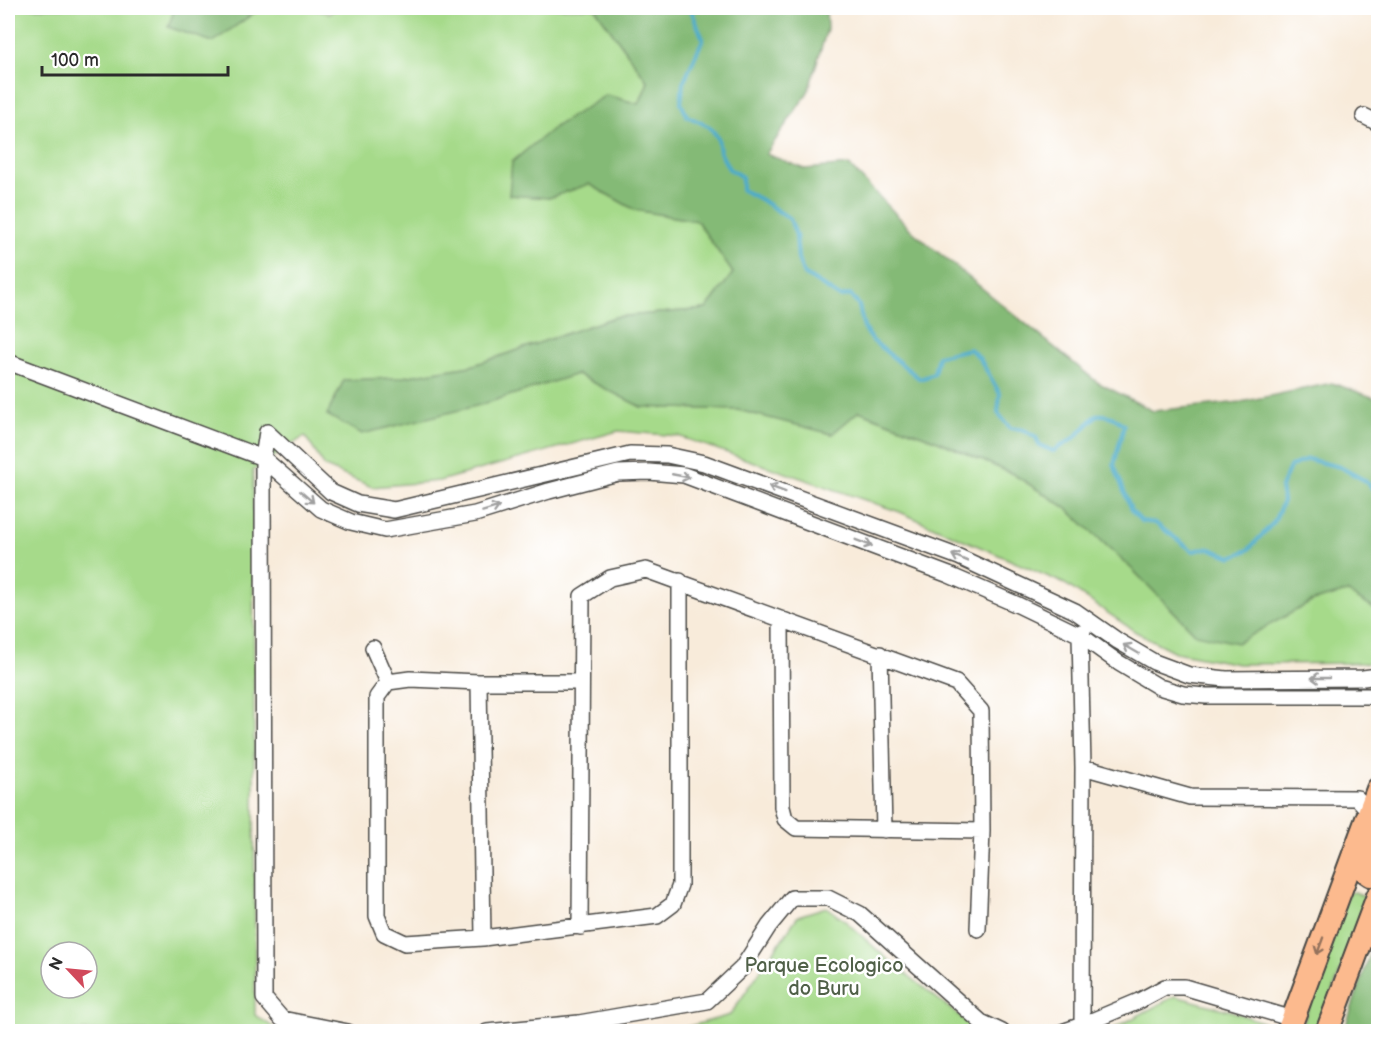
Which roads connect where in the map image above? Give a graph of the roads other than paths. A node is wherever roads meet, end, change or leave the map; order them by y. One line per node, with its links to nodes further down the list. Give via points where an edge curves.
1 (1364, 116): 2 (street)
2 (1378, 123)
3 (8, 362): 4 (street)
4 (262, 458): 7 (street, one-way to 4, via 959,557 745,477 667,455 630,454 394,510 358,504 331,492 267,432); 8 (street, one-way to 8, via 321,509 385,530 475,514 618,473 684,475 949,575); 29 (street, via 264,998 282,1019)
5 (680, 581): 6 (street); 14 (street, via 646,570 610,578 582,596); 24 (street, via 680,885 673,904 657,916)
6 (781, 619): 10 (street); 19 (street, via 785,819 796,828)
7 (1089, 621): 8 (street); 11 (street, one-way to 7, via 1226,679 1189,675 1154,662)
8 (1080, 635): 15 (street, via 1159,687 1183,694); 16 (street)
9 (374, 648): 12 (street)
10 (880, 654): 19 (street); 20 (street, via 956,683 981,711)
11 (1378, 676)
12 (388, 682): 13 (street); 26 (street, via 377,697 377,916 384,933 405,943)
13 (479, 682): 14 (street); 26 (street)
14 (581, 682): 24 (street)
15 (1378, 696)
16 (1083, 767): 18 (street, via 1190,797 1357,798); 27 (street)
17 (1378, 789): 18 (main road)
18 (1370, 812): 21 (main road, via 1377,826 1363,866 1371,875); 22 (main road)
19 (884, 830): 20 (street)
20 (982, 831): 25 (street)
21 (1378, 873)
22 (1341, 891): 23 (main road, via 1358,887); 28 (main road, one-way to 28)
23 (1376, 901): 33 (main road)
24 (580, 927): 26 (street)
25 (978, 929)
26 (483, 938)
27 (1082, 1025): 28 (street, via 1165,987 1184,987); 32 (street)
28 (1291, 1025)
29 (348, 1032)
30 (487, 1032): 31 (street, via 579,1023 707,1001 742,968 792,898 828,898 860,914 981,1022)
31 (1002, 1032)
32 (1062, 1032)
33 (1327, 1032)

